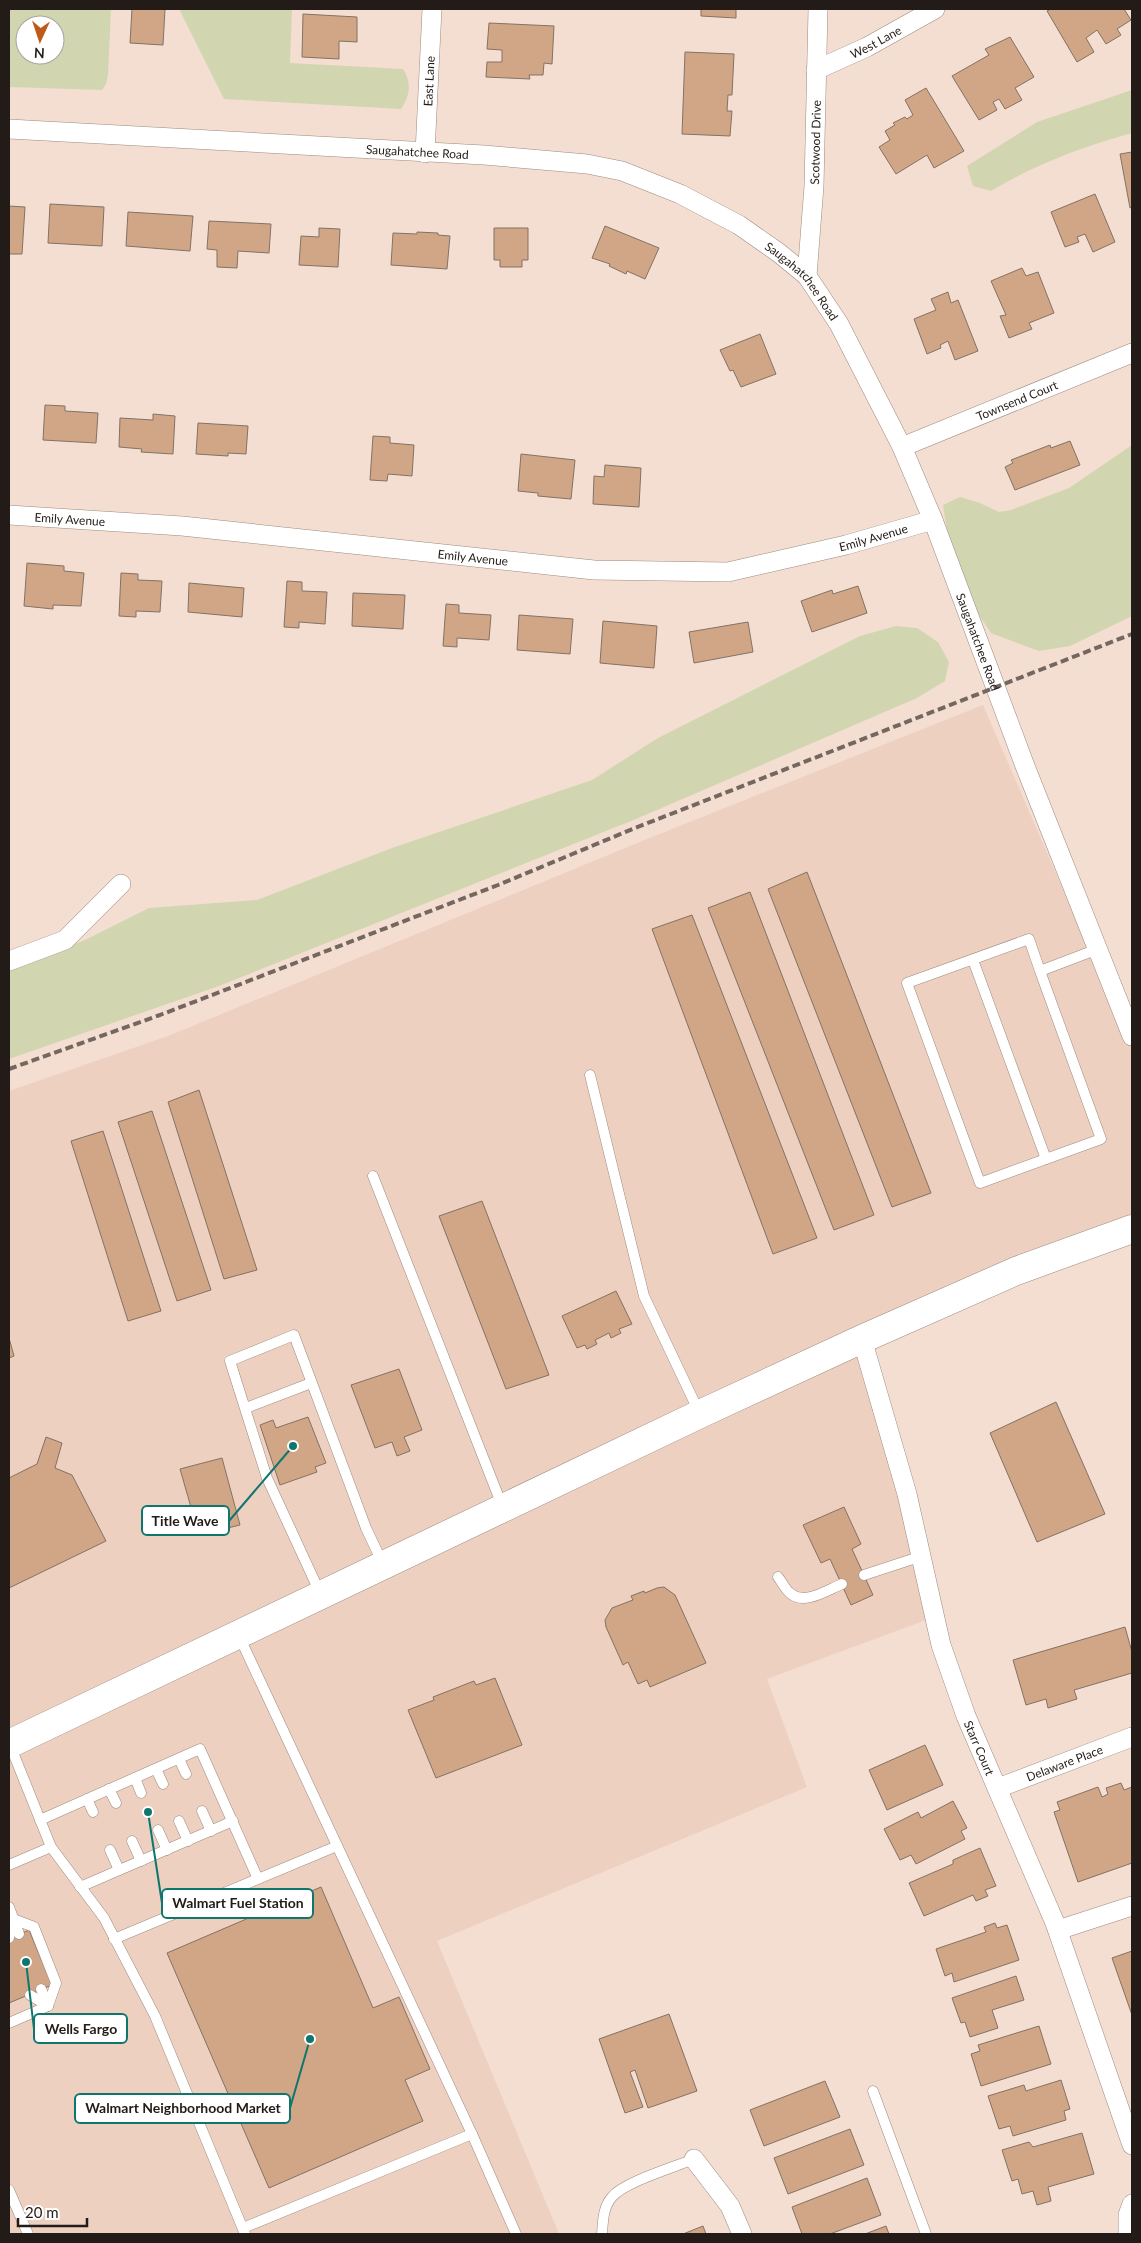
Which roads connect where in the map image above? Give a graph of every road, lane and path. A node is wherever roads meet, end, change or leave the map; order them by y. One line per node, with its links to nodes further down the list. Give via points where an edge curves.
1 (432, 9): 6 (street, East Lane)
2 (818, 9): 4 (street, Scotwood Drive)
3 (934, 9): 4 (street, West Lane, via 867,47)
4 (816, 70): 7 (street, Scotwood Drive, via 814,186)
5 (9, 129): 6 (street, Saugahatchee Road)
6 (425, 153): 7 (street, Saugahatchee Road, via 569,163 622,172 680,194 740,225)
7 (807, 276): 9 (street, Saugahatchee Road, via 839,324)
8 (1132, 353): 9 (street, Townsend Court)
9 (902, 447): 11 (street, Saugahatchee Road)
10 (9, 515): 11 (street, Emily Avenue, via 182,526 594,570 728,572 846,545)
11 (933, 520): 13 (street, Saugahatchee Road)
12 (121, 884): 14 (street, via 65,940)
13 (1098, 950): 16 (lane); 17 (street, Saugahatchee Road)
14 (9, 960)
15 (973, 960): 16 (lane, via 1029,939); 19 (lane); 19 (lane, via 907,983 980,1183)
16 (1040, 972): 19 (lane, via 1101,1139)
17 (1132, 1036)
18 (590, 1075): 25 (lane, via 644,1296)
19 (1046, 1159)
20 (373, 1176): 26 (lane)
21 (1132, 1229): 22 (main road, via 1016,1271)
22 (862, 1339): 25 (main road); 27 (street, Starr Court, via 907,1494)
23 (311, 1383): 24 (lane); 24 (lane, via 294,1335 230,1361); 28 (lane)
24 (246, 1408): 32 (lane, via 267,1478)
25 (700, 1414): 26 (main road)
26 (504, 1508): 28 (main road)
27 (919, 1557): 29 (lane); 41 (street, Starr Court, via 941,1645 966,1716)
28 (383, 1565): 32 (main road)
29 (864, 1575)
30 (778, 1576): 31 (lane, via 789,1593 798,1598 808,1598)
31 (842, 1584)
32 (321, 1595): 33 (main road)
33 (238, 1635): 35 (main road); 55 (lane)
34 (1132, 1737): 41 (street, Delaware Place)
35 (9, 1744): 48 (lane)
36 (179, 1759): 37 (lane); 38 (lane); 50 (lane, via 200,1750)
37 (156, 1769): 39 (lane); 40 (lane)
38 (186, 1774)
39 (135, 1778): 42 (lane); 43 (lane)
40 (163, 1784)
41 (998, 1788): 67 (street, Starr Court)
42 (109, 1789): 44 (lane); 45 (lane)
43 (141, 1793)
44 (88, 1798): 47 (lane); 48 (lane)
45 (116, 1803)
46 (202, 1811): 52 (lane)
47 (93, 1812)
48 (40, 1820): 56 (lane)
49 (179, 1821): 54 (lane)
50 (233, 1821): 52 (lane); 62 (lane)
51 (158, 1830): 58 (lane)
52 (211, 1831): 54 (lane)
53 (132, 1841): 59 (lane)
54 (188, 1841): 58 (lane)
55 (336, 1846): 62 (lane); 76 (lane)
56 (51, 1847): 60 (lane); 63 (lane)
57 (110, 1850): 61 (lane)
58 (167, 1850): 59 (lane)
59 (141, 1861): 61 (lane)
60 (9, 1865)
61 (119, 1870): 63 (lane)
62 (258, 1879): 70 (lane)
63 (80, 1887): 70 (lane, via 104,1918)
64 (1132, 1906): 67 (street)
65 (9, 1907): 66 (lane)
66 (14, 1919): 68 (lane); 69 (lane); 73 (lane, via 34,1926 56,1983)
67 (1058, 1930): 77 (street, Starr Court)
68 (19, 1934)
69 (9, 1938)
70 (114, 1939): 81 (lane, via 155,2016)
71 (41, 1989): 73 (lane)
72 (30, 1994): 73 (lane)
73 (48, 2006): 74 (lane)
74 (9, 2023)
75 (873, 2091): 86 (lane)
76 (472, 2134): 81 (lane); 83 (lane)
77 (1132, 2146)
78 (694, 2159): 84 (lane, via 637,2181 612,2196 604,2211); 85 (street, via 730,2206)
79 (9, 2190): 82 (lane)
80 (1132, 2204): 87 (street, via 1128,2215)
81 (244, 2231)
82 (28, 2234)
83 (516, 2234)
84 (602, 2234)
85 (742, 2234)
86 (926, 2234)
87 (1128, 2234)

